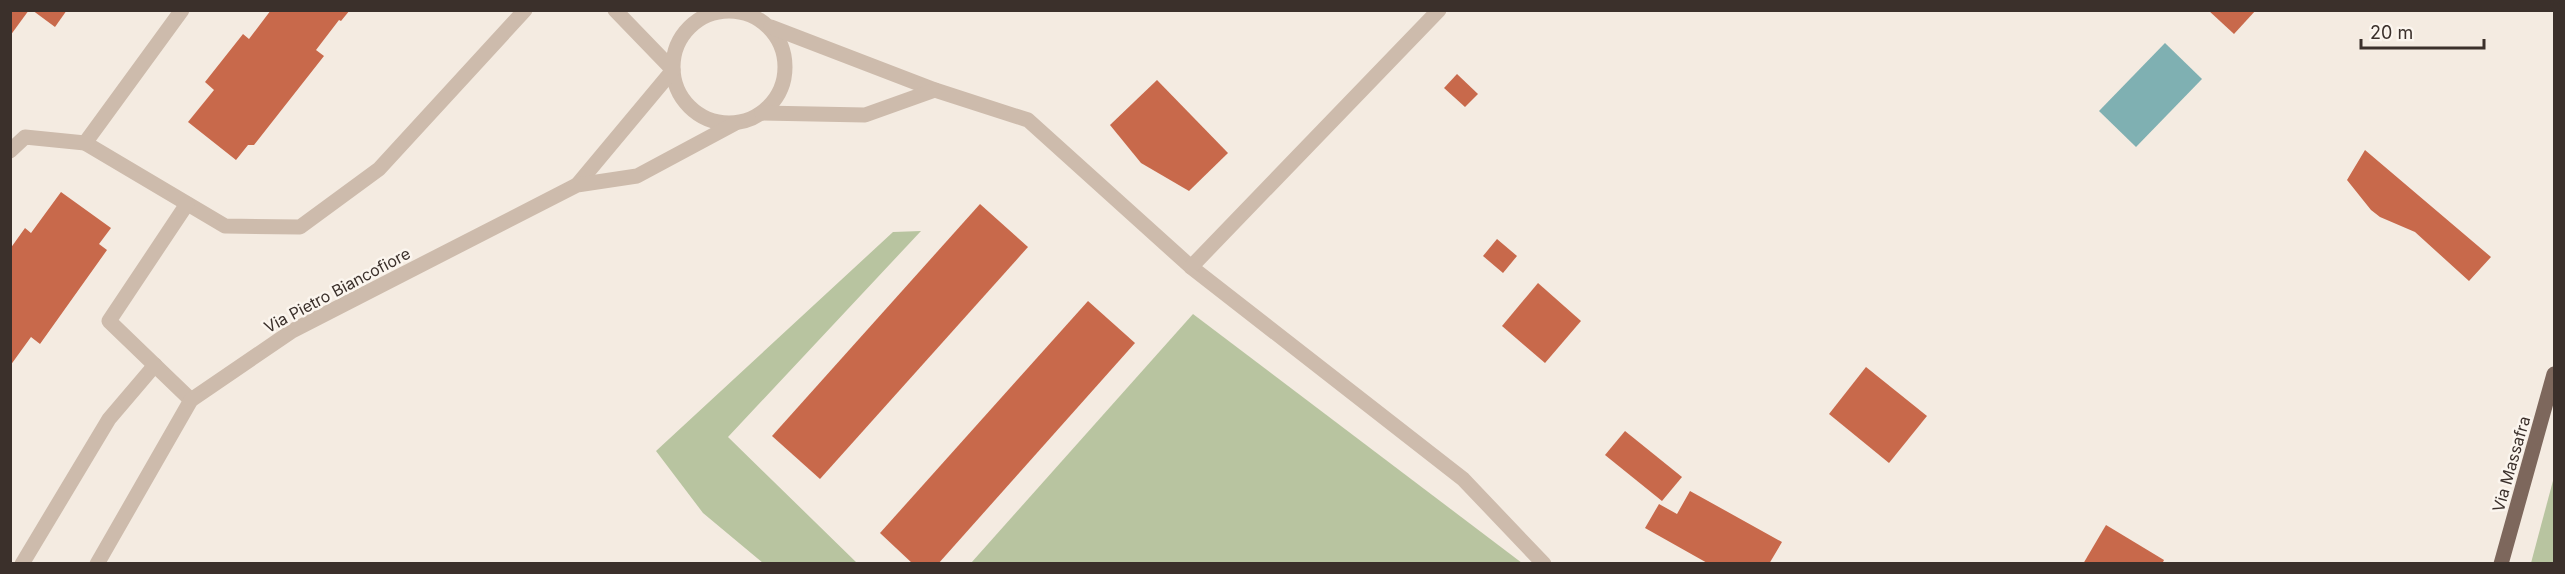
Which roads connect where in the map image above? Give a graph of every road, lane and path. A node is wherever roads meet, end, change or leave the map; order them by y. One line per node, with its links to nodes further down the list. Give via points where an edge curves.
1 (183, 10): 11 (street)
2 (525, 10): 14 (street, via 379,169 300,227 225,226)
3 (615, 10): 7 (street)
4 (1439, 10): 15 (street)
5 (716, 11): 6 (street, via 755,16); 7 (street, via 702,17 680,39)
6 (771, 27): 8 (street); 9 (street, via 782,44 786,63 784,82 775,100)
7 (673, 70): 10 (street, via 677,88 699,115); 13 (street)
8 (935, 90): 9 (street, via 865,114); 15 (street, via 1028,120)
9 (762, 113): 10 (street)
10 (734, 124): 13 (street, via 638,176)
11 (85, 142): 12 (street, via 25,137); 14 (street)
12 (10, 151)
13 (577, 185): 18 (street, Via Pietro Biancofiore, via 292,331)
14 (187, 204): 16 (street, via 109,321)
15 (1191, 267): 21 (street, via 1463,479)
16 (155, 365): 18 (street); 19 (street, via 109,419)
17 (2554, 374): 22 (main road, Via Massafra)
18 (191, 400): 20 (street, Via Pietro Biancofiore)
19 (22, 564)
20 (98, 564)
21 (1544, 564)
22 (2501, 564)

